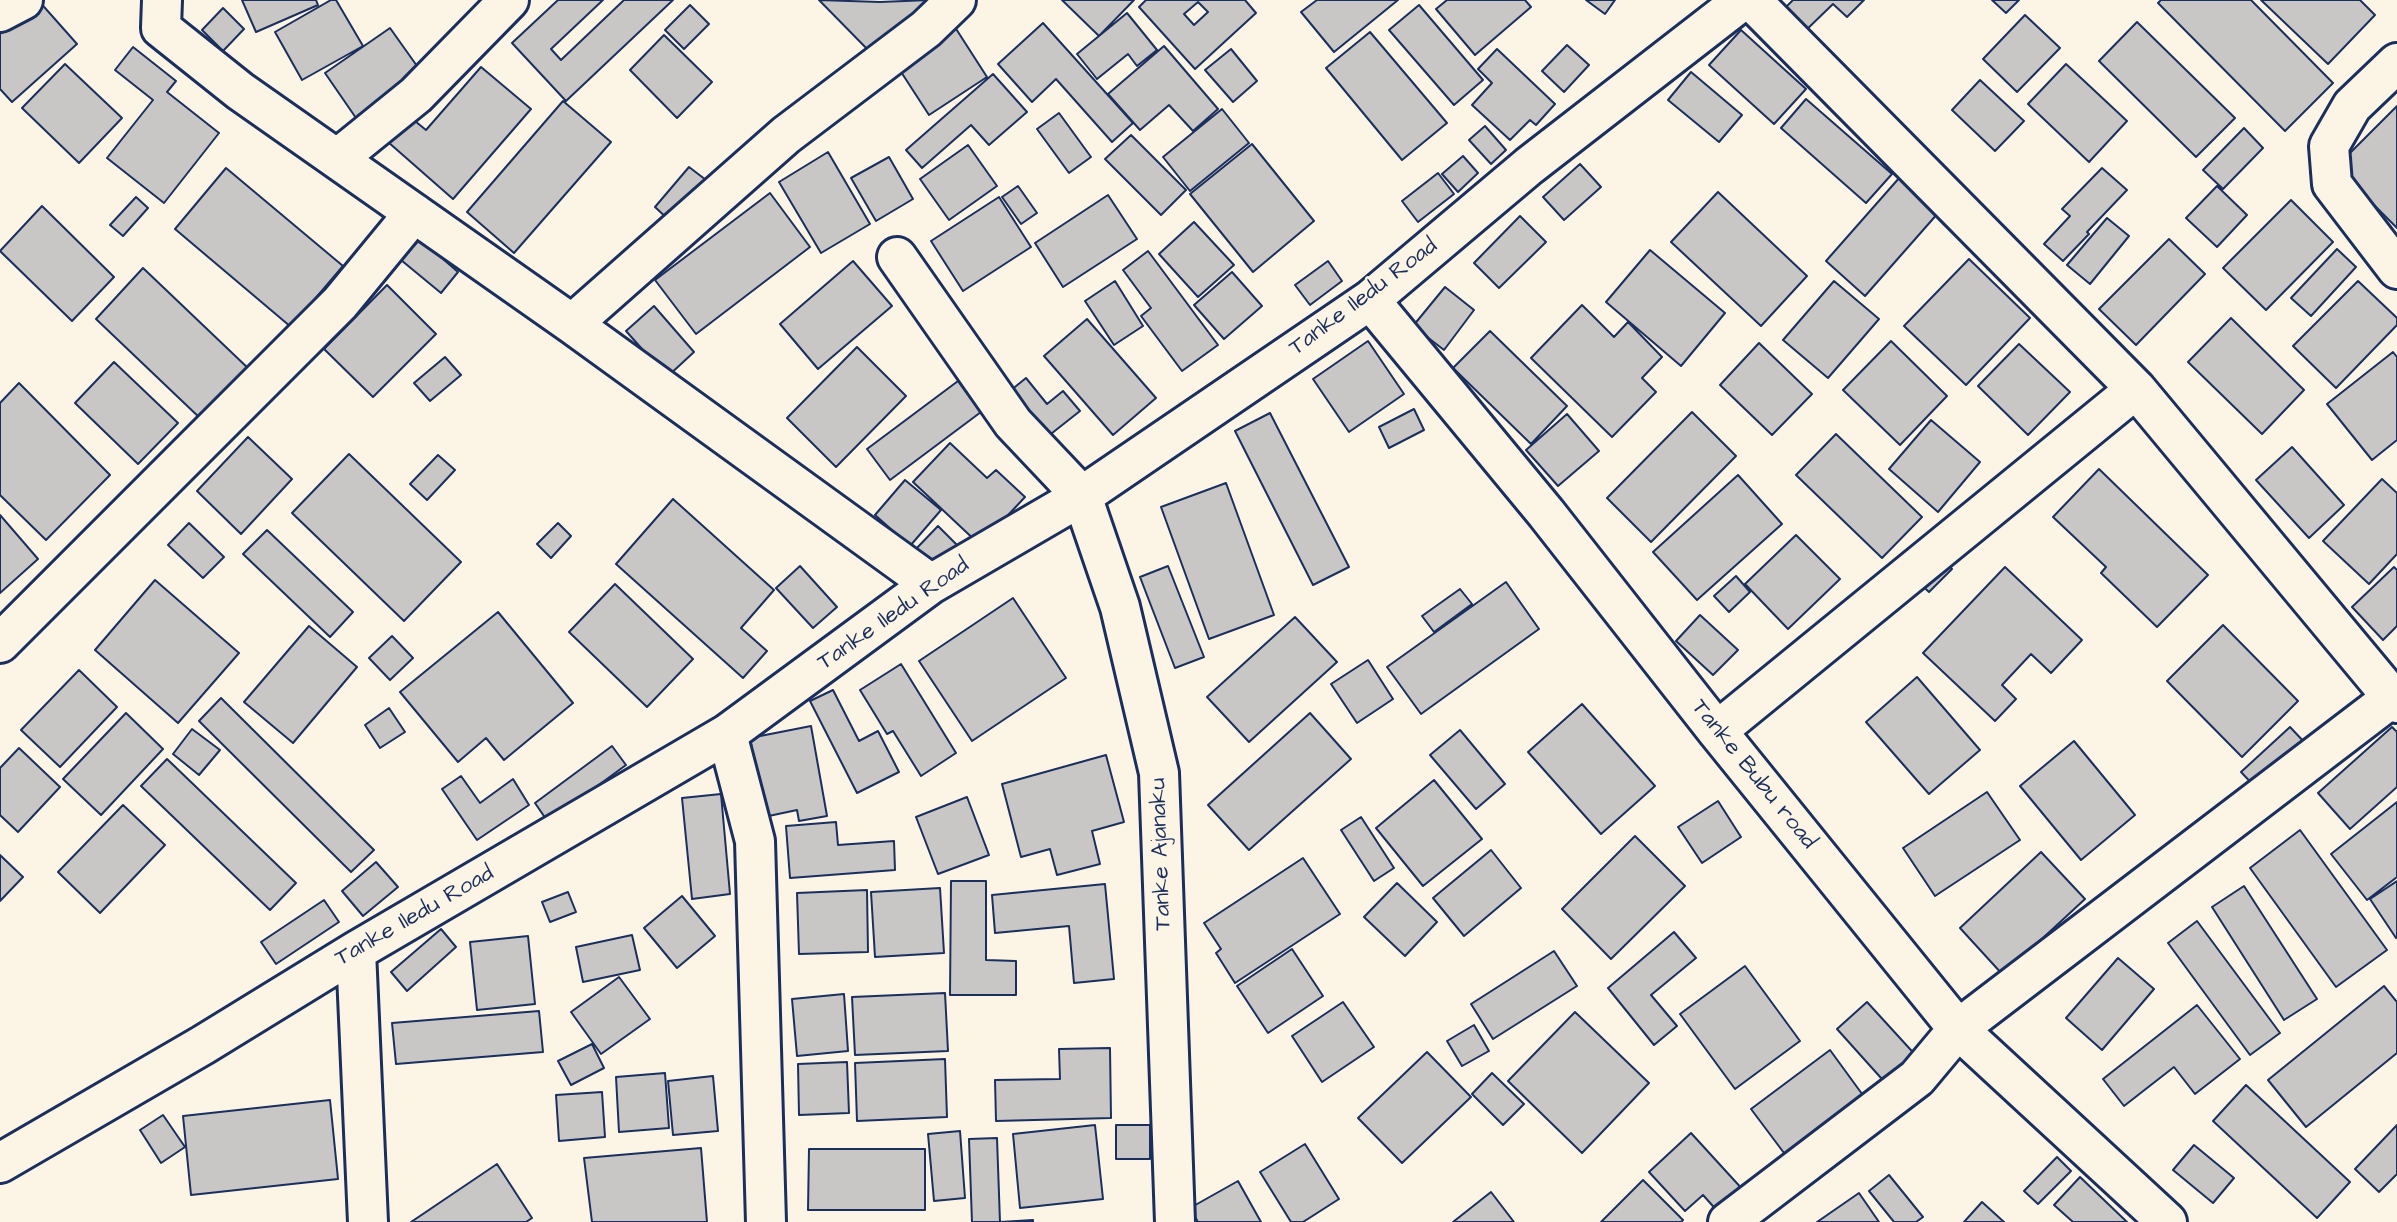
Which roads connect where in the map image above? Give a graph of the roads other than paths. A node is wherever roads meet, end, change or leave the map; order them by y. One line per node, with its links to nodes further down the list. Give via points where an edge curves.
1 (23, 0): 7 (street)
2 (162, 0): 9 (street, via 161,28)
3 (509, 0): 9 (street, via 416,95)
4 (956, 0): 14 (street, via 926,29 786,135)
5 (1742, 0): 13 (street, Tanke Iledu Road, via 1529,166)
6 (1751, 0): 15 (street)
7 (0, 12)
8 (2397, 62): 12 (street, via 2352,106 2329,146 2332,184)
9 (337, 159): 10 (street)
10 (414, 213): 14 (street); 18 (street, via 340,303)
11 (897, 257): 16 (street, via 1013,423)
12 (2397, 269)
13 (1370, 300): 16 (street, Tanke Iledu Road); 20 (street, Tanke Bubu road, via 1546,513)
14 (572, 324): 17 (street)
15 (2137, 389): 19 (street); 20 (street)
16 (1082, 496): 17 (street, Tanke Iledu Road); 27 (street, Tanke Ajanaku, via 1120,607 1159,773)
17 (931, 584): 21 (street, Tanke Iledu Road)
18 (0, 643)
19 (2395, 700): 23 (street)
20 (1717, 731): 23 (street, Tanke Bubu road)
21 (727, 734): 22 (street, Tanke Iledu Road); 26 (street, via 755,841)
22 (356, 951): 24 (street, Tanke Iledu Road); 25 (street)
23 (1958, 1029): 28 (street, via 1917,1078); 29 (street, Tanke Bubu road)
24 (0, 1163)
25 (368, 1222)
26 (766, 1222)
27 (1175, 1222)
28 (1728, 1222)
29 (2167, 1222)

